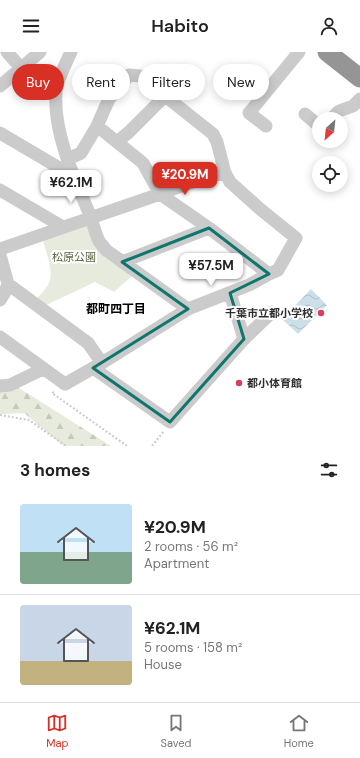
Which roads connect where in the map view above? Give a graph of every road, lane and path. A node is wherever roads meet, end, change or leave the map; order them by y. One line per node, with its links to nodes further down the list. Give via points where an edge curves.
1 (7, 52): 6 (street)
2 (40, 52): 7 (street)
3 (71, 52): 23 (street, via 56,90 56,110)
4 (299, 52): 20 (street, via 249,113)
5 (327, 52): 8 (highway)
6 (18, 64)
7 (26, 64)
8 (352, 68): 11 (highway)
9 (12, 76): 12 (street)
10 (138, 76): 19 (street, via 129,75 109,99)
11 (360, 78)
12 (0, 86)
13 (360, 99): 16 (street, via 353,106)
14 (161, 100): 22 (street)
15 (170, 100): 24 (street, via 213,134)
16 (338, 112)
17 (305, 114): 18 (street)
18 (312, 120)
19 (97, 126): 22 (street); 23 (street, via 81,153)
20 (266, 126)
21 (0, 133): 25 (street)
22 (117, 142): 27 (street, via 143,164)
23 (68, 159): 25 (street)
24 (225, 173): 27 (street, via 206,177); 34 (street, via 230,182 260,210 296,238 278,270)
25 (74, 176): 28 (street)
26 (0, 190): 29 (street)
27 (160, 194): 28 (street); 30 (street)
28 (91, 217): 29 (street); 33 (street, via 99,241)
29 (63, 227): 31 (street)
30 (209, 228): 33 (street); 34 (street)
31 (0, 249)
32 (0, 255): 35 (street)
33 (122, 262): 38 (street)
34 (269, 274): 36 (street)
35 (8, 284): 37 (street); 42 (street, via 88,343)
36 (230, 293): 38 (street); 41 (street)
37 (0, 300)
38 (188, 309): 42 (street)
39 (272, 312): 41 (street)
40 (0, 337): 43 (street)
41 (244, 339): 47 (street)
42 (97, 365): 44 (street); 47 (street)
43 (43, 369): 44 (street); 45 (street, via 10,385)
44 (65, 384): 49 (path, via 52,393)
45 (0, 386)
46 (0, 415): 48 (path, via 29,420)
47 (170, 422): 50 (path)
48 (66, 446)
49 (127, 446)
50 (152, 446)

